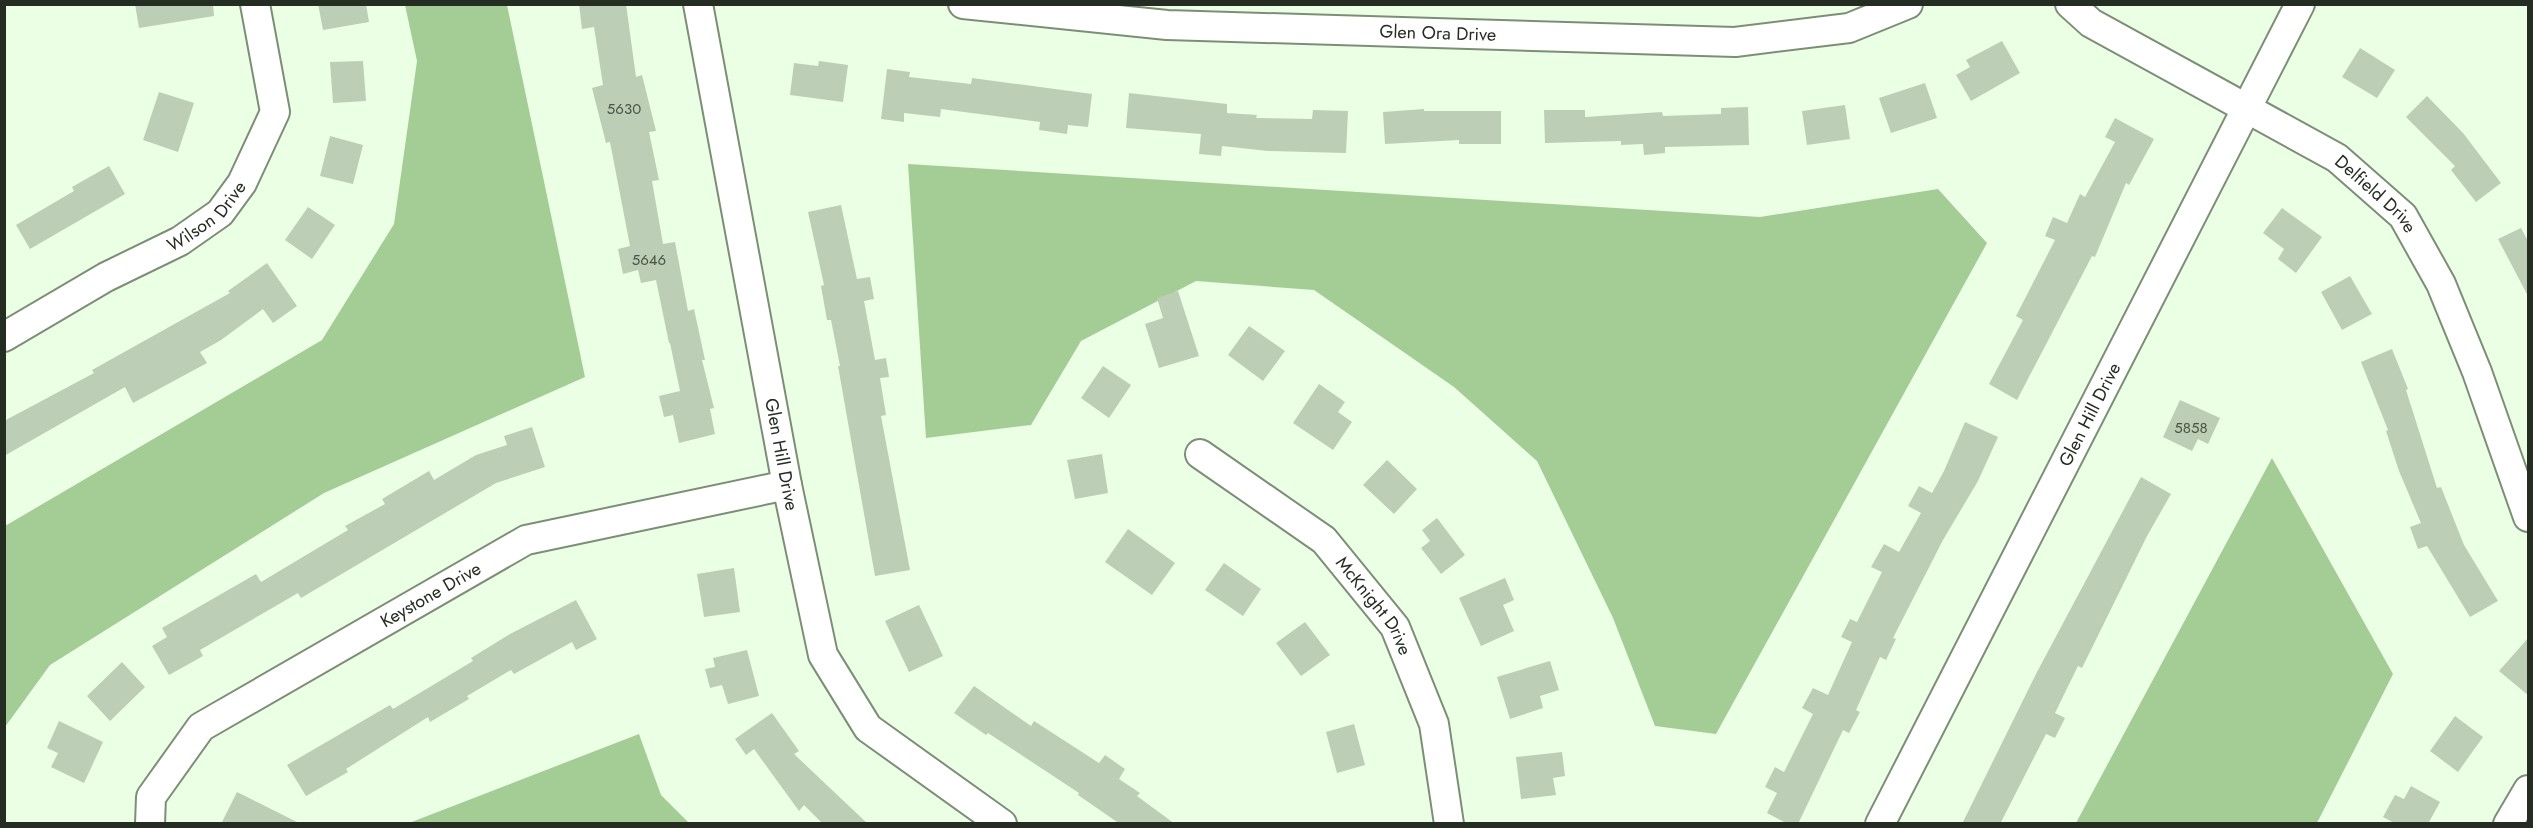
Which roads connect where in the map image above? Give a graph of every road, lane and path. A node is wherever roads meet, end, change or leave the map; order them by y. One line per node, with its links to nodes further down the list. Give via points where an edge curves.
1 (255, 4): 8 (street, Wilson Drive, via 275,112 242,183 220,213 180,241 106,277)
2 (698, 4): 10 (street, Glen Hill Drive)
3 (963, 4): 4 (street, Glen Ora Drive, via 1167,25 1735,42 1849,28)
4 (1908, 4)
5 (2070, 4): 7 (street, Delfield Drive, via 2091,23)
6 (2300, 4): 7 (street, Glen Hill Drive)
7 (2248, 107): 11 (street, Delfield Drive, via 2337,158 2403,216 2441,284); 16 (street, Glen Hill Drive)
8 (4, 337)
9 (1200, 454): 15 (street, McKnight Drive, via 1324,540 1395,627 1434,724)
10 (787, 485): 13 (street, Keystone Drive, via 526,540 201,727 151,797); 14 (street, Glen Hill Drive, via 823,655 868,728)
11 (2529, 517)
12 (2529, 790): 17 (street)
13 (150, 824)
14 (1002, 824)
15 (1449, 824)
16 (1880, 824)
17 (2508, 824)

